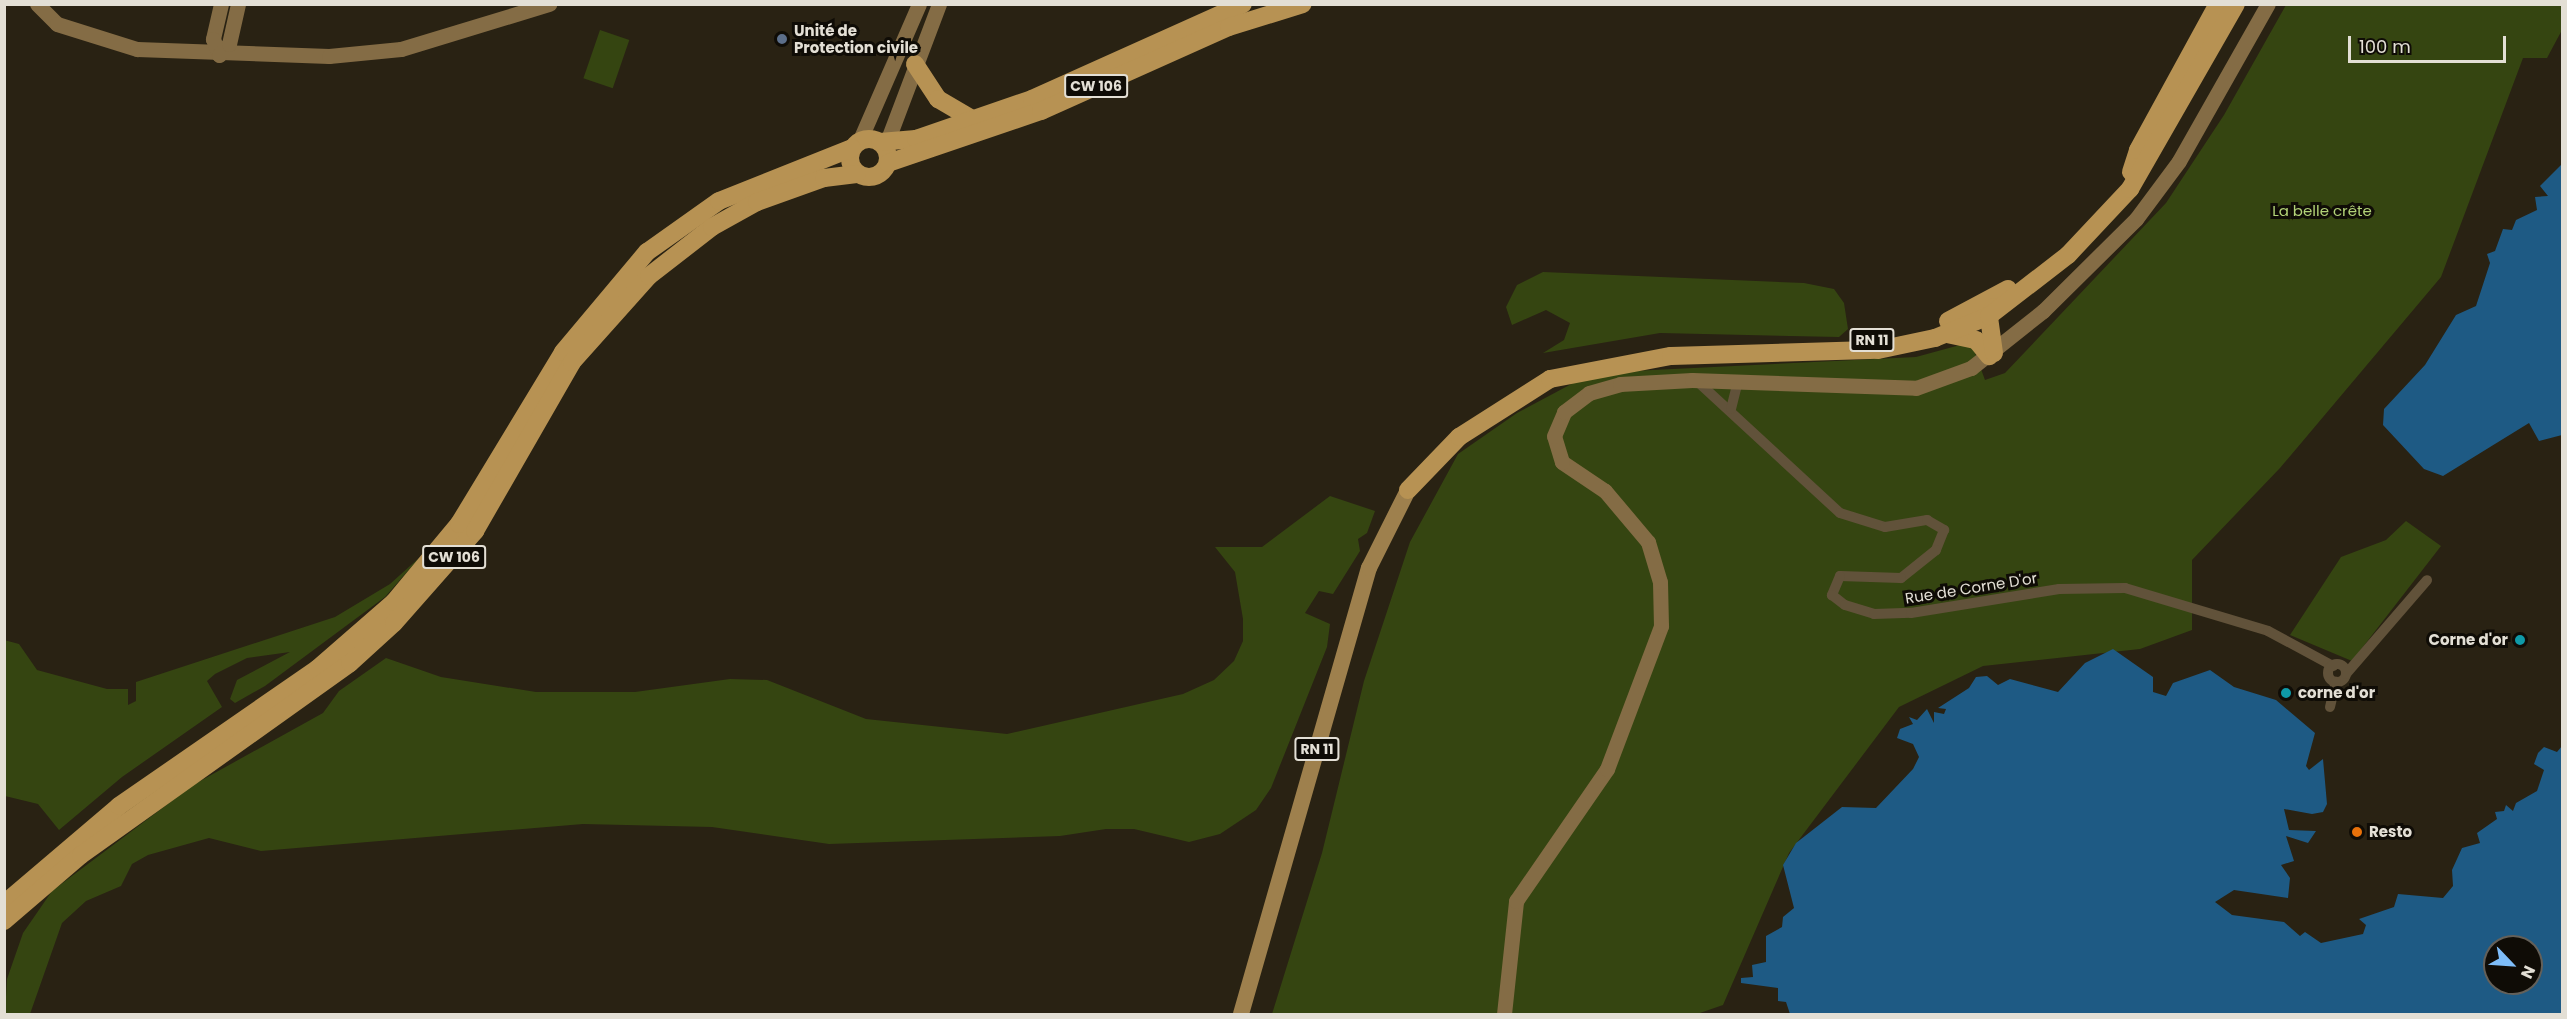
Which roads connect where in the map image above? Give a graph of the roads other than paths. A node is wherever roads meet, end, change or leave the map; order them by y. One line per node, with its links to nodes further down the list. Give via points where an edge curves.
1 (37, 4): 14 (street, via 57,24 110,43)
2 (221, 4): 14 (street, via 213,39)
3 (238, 4): 14 (street, via 230,44)
4 (549, 4): 14 (street, via 383,52)
5 (919, 4): 17 (street)
6 (939, 4): 15 (street)
7 (1244, 4): 16 (highway, CW 106)
8 (1303, 4): 18 (highway, CW 106, via 1229,27 1041,111)
9 (2218, 4): 20 (highway, via 2138,150)
10 (2228, 4): 20 (highway, RN 11)
11 (2236, 4): 20 (highway, RN 11)
12 (2250, 4): 20 (highway, via 2174,141)
13 (2268, 4): 24 (street, via 2161,187 2091,265)
14 (219, 55)
15 (915, 64): 16 (highway, via 938,99); 18 (street)
16 (974, 120): 18 (highway, CW 106)
17 (856, 145): 18 (highway); 19 (highway, via 850,162); 34 (highway, CW 106, via 719,201 646,252 562,352 459,524 378,618 308,676 119,806)
18 (885, 149): 19 (highway, via 877,176)
19 (857, 174): 35 (highway, CW 106, via 824,178 757,202 712,228 649,276 572,363 475,531 394,623 350,663 81,855)
20 (2133, 178): 21 (highway, RN 11); 22 (highway, RN 11, via 2068,255)
21 (2015, 284): 22 (highway); 28 (highway, RN 11, via 1947,322 1905,336 1634,355 1548,375 1464,428)
22 (1989, 316): 23 (highway, RN 11); 24 (highway)
23 (1945, 334): 24 (highway, via 1976,340); 28 (highway, RN 11, via 1878,350 1681,356 1582,370 1550,379 1486,416)
24 (1992, 355): 26 (street, via 1916,388)
25 (1692, 380): 26 (street); 27 (street); 37 (street, via 1620,384 1589,393 1564,412 1554,436 1562,462 1605,490 1647,543 1660,582 1661,626 1607,769 1516,901)
26 (1738, 381): 27 (street)
27 (1731, 410): 30 (street, Rue de Corne D'or, via 1840,513 1863,524 1900,526 1927,520 1944,530 1936,550 1901,578 1840,576 1832,595 1845,606 1874,614 1911,613 2059,589 2125,588 2268,631)
28 (1408, 490): 36 (main road, RN 11, via 1369,568)
29 (2427, 580): 31 (street)
30 (2333, 666): 31 (street, via 2342,666); 32 (street, via 2329,675)
31 (2346, 674): 32 (street)
32 (2336, 682): 33 (street)
33 (2330, 707)
34 (4, 904)
35 (4, 921)
36 (1241, 1014)
37 (1504, 1014)

